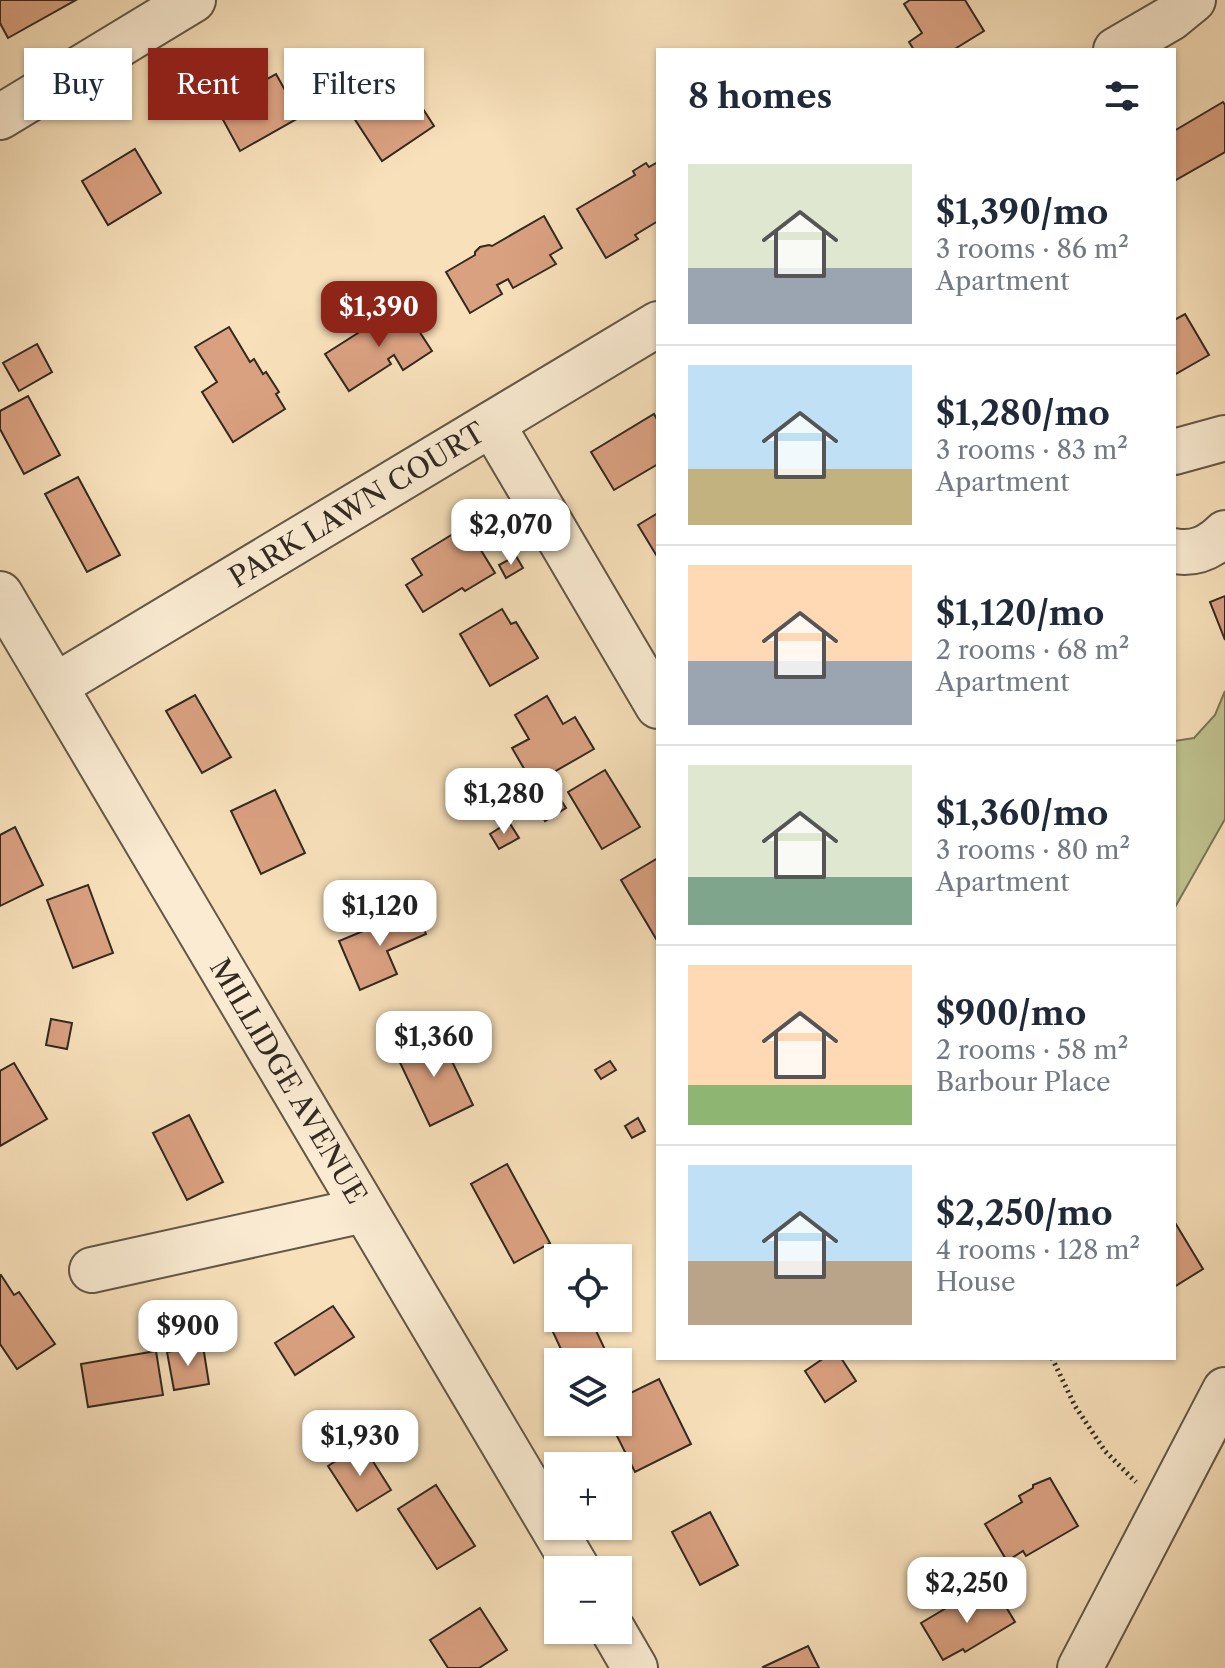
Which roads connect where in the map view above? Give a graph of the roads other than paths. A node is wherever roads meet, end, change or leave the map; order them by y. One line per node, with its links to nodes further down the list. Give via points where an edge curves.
1 (193, 0): 4 (street)
2 (1193, 0): 3 (street)
3 (1119, 48)
4 (0, 117)
5 (656, 325): 6 (street, PARK LAWN COURT)
6 (492, 424): 12 (street, PARK LAWN COURT); 13 (street)
7 (1224, 443): 8 (street)
8 (1176, 452)
9 (1225, 533): 10 (street, via 1196,552)
10 (1176, 551)
11 (0, 594): 12 (street, MILLIDGE AVENUE)
12 (55, 686): 14 (street, MILLIDGE AVENUE)
13 (656, 703)
14 (364, 1210): 15 (street); 17 (street, MILLIDGE AVENUE)
15 (92, 1270)
16 (1225, 1390): 20 (street)
17 (570, 1556)
18 (621, 1644): 19 (street)
19 (635, 1668)
20 (1080, 1668)

